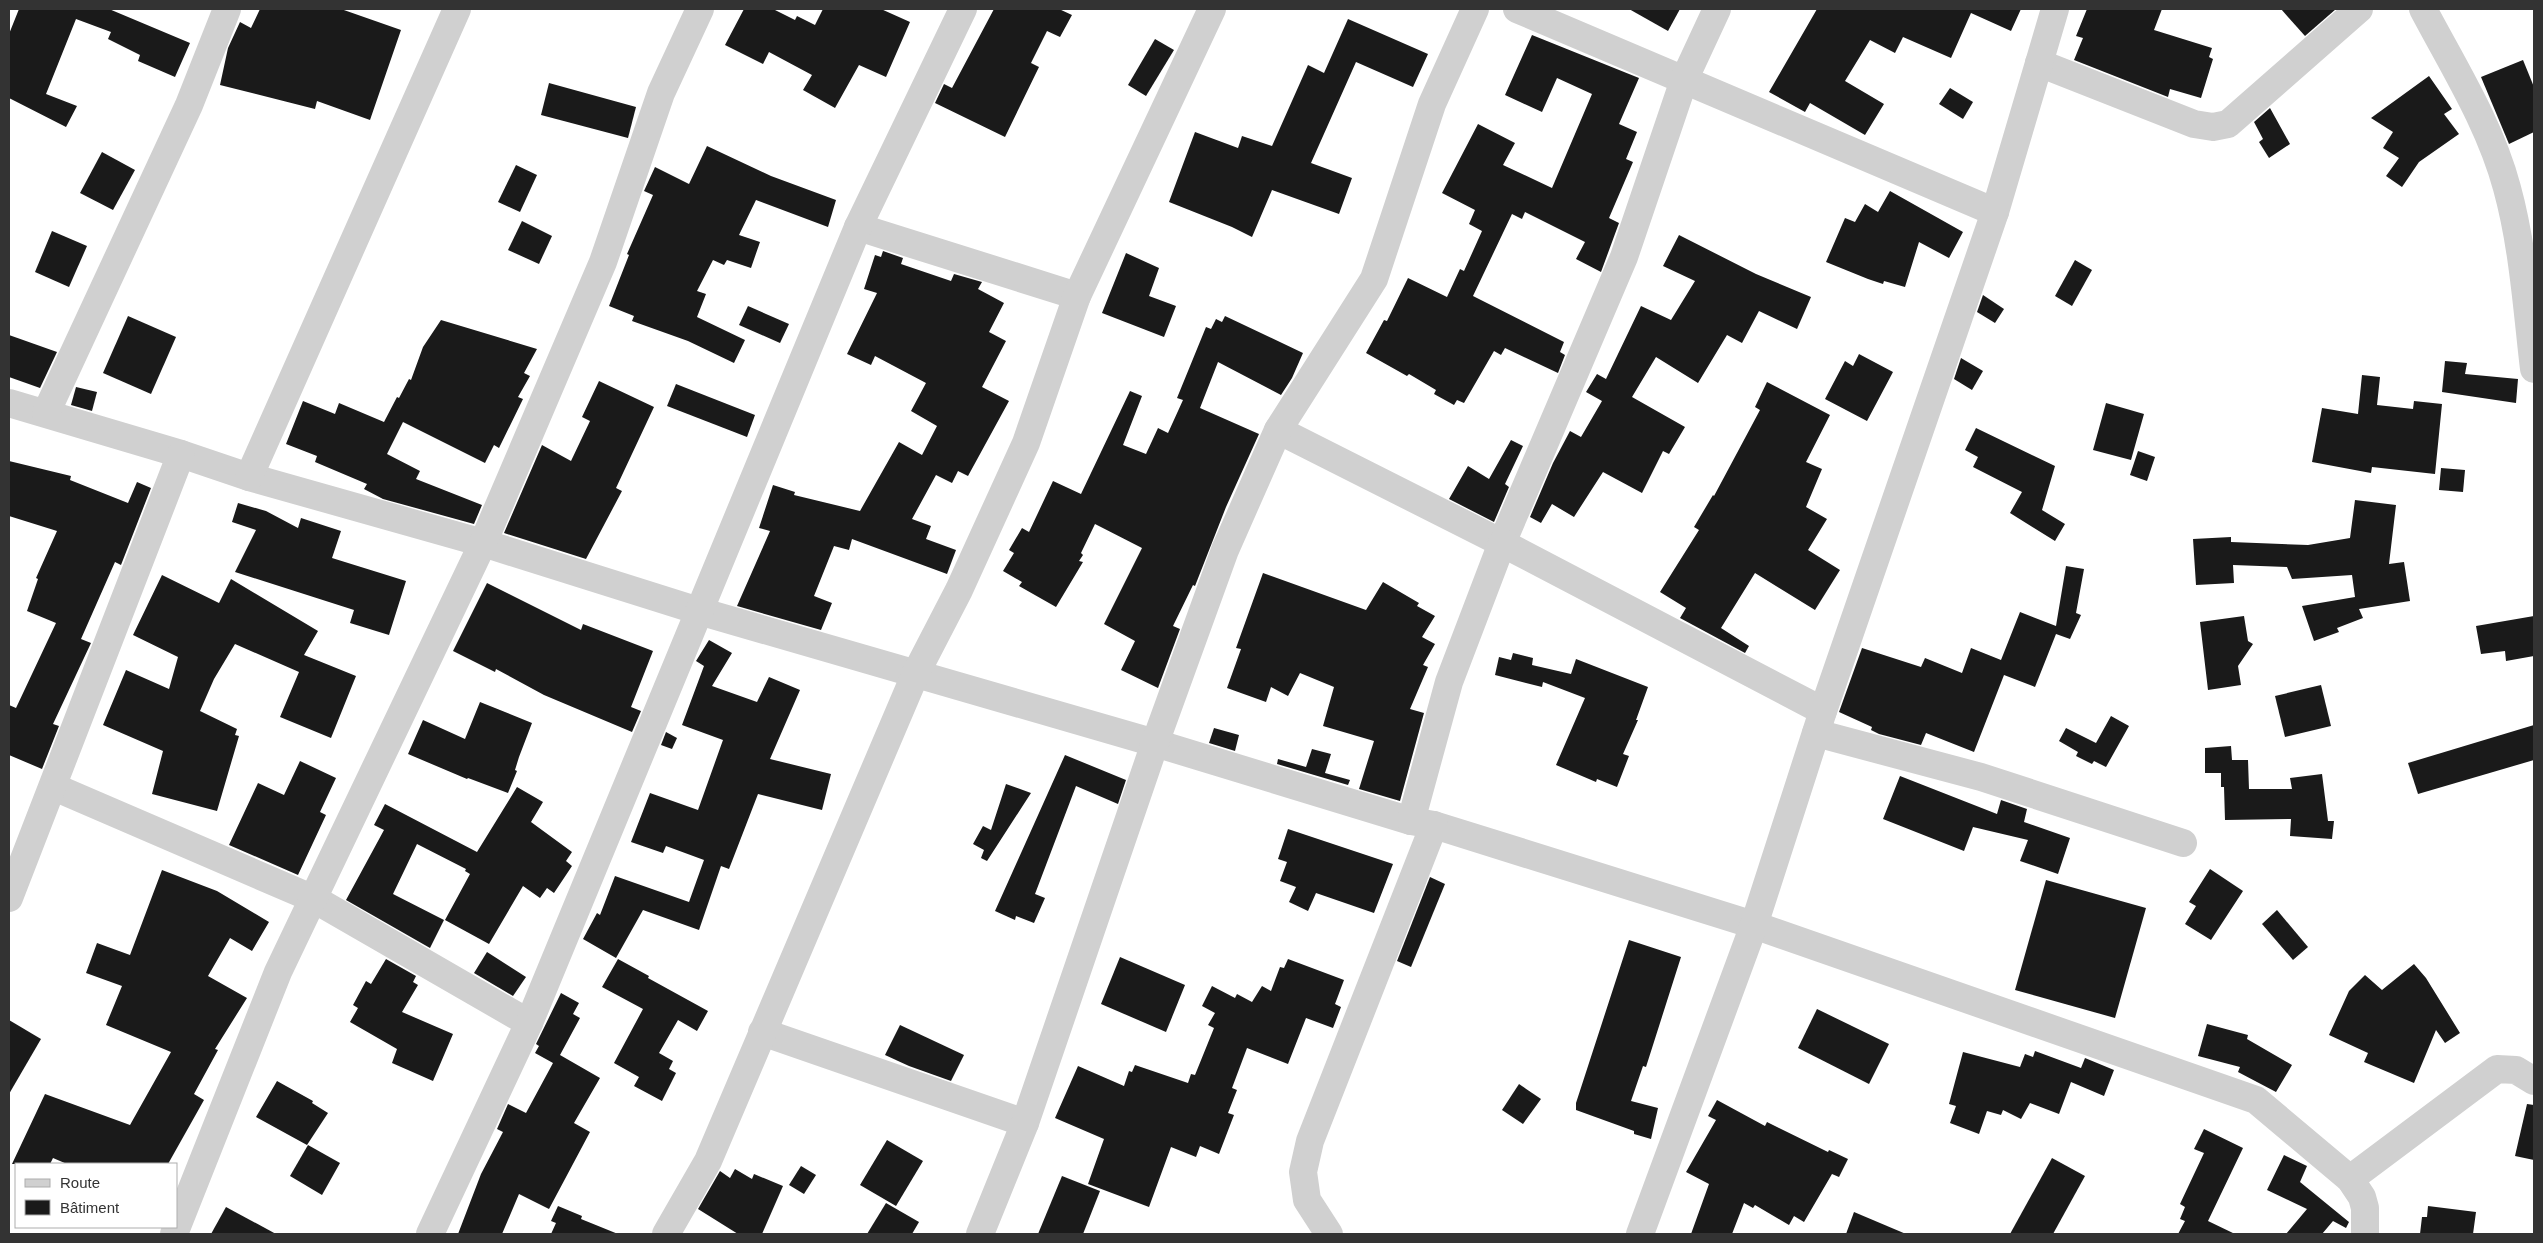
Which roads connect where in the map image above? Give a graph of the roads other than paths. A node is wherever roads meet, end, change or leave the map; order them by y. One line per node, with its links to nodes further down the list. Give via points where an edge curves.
1 (227, 9): 19 (street, via 189,105)
2 (457, 9): 22 (street)
3 (700, 9): 23 (street, via 661,93 603,262)
4 (963, 9): 15 (street)
5 (1212, 9): 16 (street)
6 (1475, 9): 20 (street, via 1432,104 1374,279)
7 (1517, 9): 13 (street)
8 (1717, 9): 13 (street)
9 (2055, 9): 12 (street)
10 (2359, 9): 12 (street, via 2228,124 2214,128 2194,124)
11 (2423, 9): 17 (street, via 2486,131 2507,188 2520,253)
12 (2039, 63): 14 (street)
13 (1684, 80): 14 (street); 24 (street, via 1624,257)
14 (1995, 212): 27 (street)
15 (858, 227): 16 (street); 25 (street)
16 (1077, 296): 26 (street, via 1026,443 959,590)
17 (2534, 369)
18 (9, 403): 19 (street)
19 (46, 413): 21 (street)
20 (1278, 430): 24 (street); 28 (street, via 1224,550)
21 (181, 454): 22 (street); 29 (street)
22 (249, 476): 23 (street)
23 (483, 543): 25 (street); 33 (street)
24 (1502, 543): 27 (street); 30 (street, via 1449,682)
25 (699, 611): 26 (street); 35 (street)
26 (915, 675): 28 (street); 36 (street)
27 (1819, 722): 31 (street); 34 (street)
28 (1155, 743): 30 (street); 38 (street)
29 (54, 787): 32 (street); 33 (street)
30 (1422, 823): 34 (street); 44 (street, via 1310,1140 1303,1172 1307,1200)
31 (2183, 843)
32 (9, 898)
33 (314, 899): 35 (street); 40 (street, via 278,972)
34 (1754, 925): 39 (street, via 2256,1100); 45 (street)
35 (529, 1023): 41 (street)
36 (762, 1032): 38 (street); 42 (street, via 708,1161)
37 (2534, 1081): 39 (street, via 2516,1070 2497,1069)
38 (1025, 1123): 43 (street)
39 (2350, 1179): 46 (street, via 2366,1208)
40 (178, 1224)
41 (430, 1234)
42 (666, 1234)
43 (980, 1234)
44 (1329, 1234)
45 (1640, 1234)
46 (2365, 1234)

